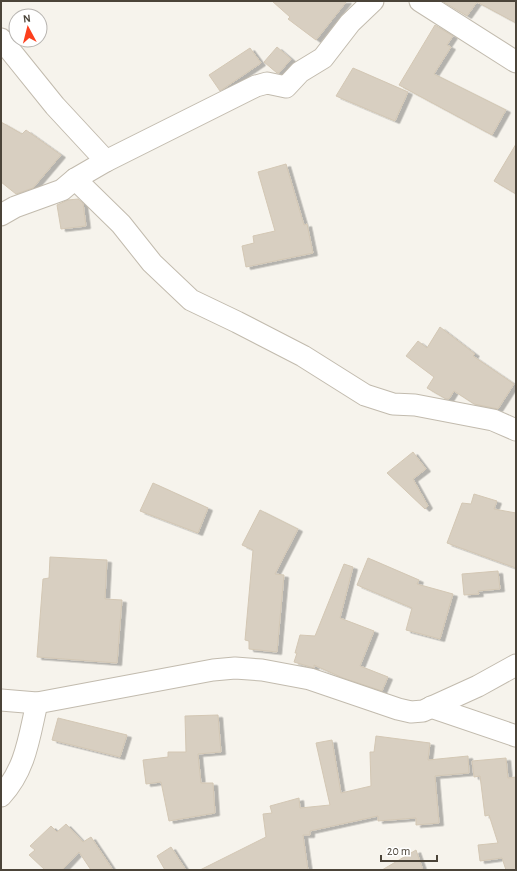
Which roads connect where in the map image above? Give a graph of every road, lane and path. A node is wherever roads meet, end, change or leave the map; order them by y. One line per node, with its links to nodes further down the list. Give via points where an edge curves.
1 (373, 1): 5 (street, via 350,23 323,58 300,72 286,86 267,83 256,86)
2 (420, 1): 4 (street)
3 (1, 39): 5 (street, via 55,106)
4 (516, 62)
5 (106, 161): 6 (street)
6 (75, 179): 7 (street, via 62,190 14,207); 8 (street, via 121,224 152,263 191,300 303,356 365,395 393,404 415,405 493,420)
7 (1, 215)
8 (516, 430)
9 (516, 665): 12 (street)
10 (1, 700): 11 (street)
11 (37, 703): 12 (street, via 235,668 310,679 411,712); 14 (street, via 20,769 10,787)
12 (431, 707): 13 (street)
13 (516, 736)
14 (1, 796)

